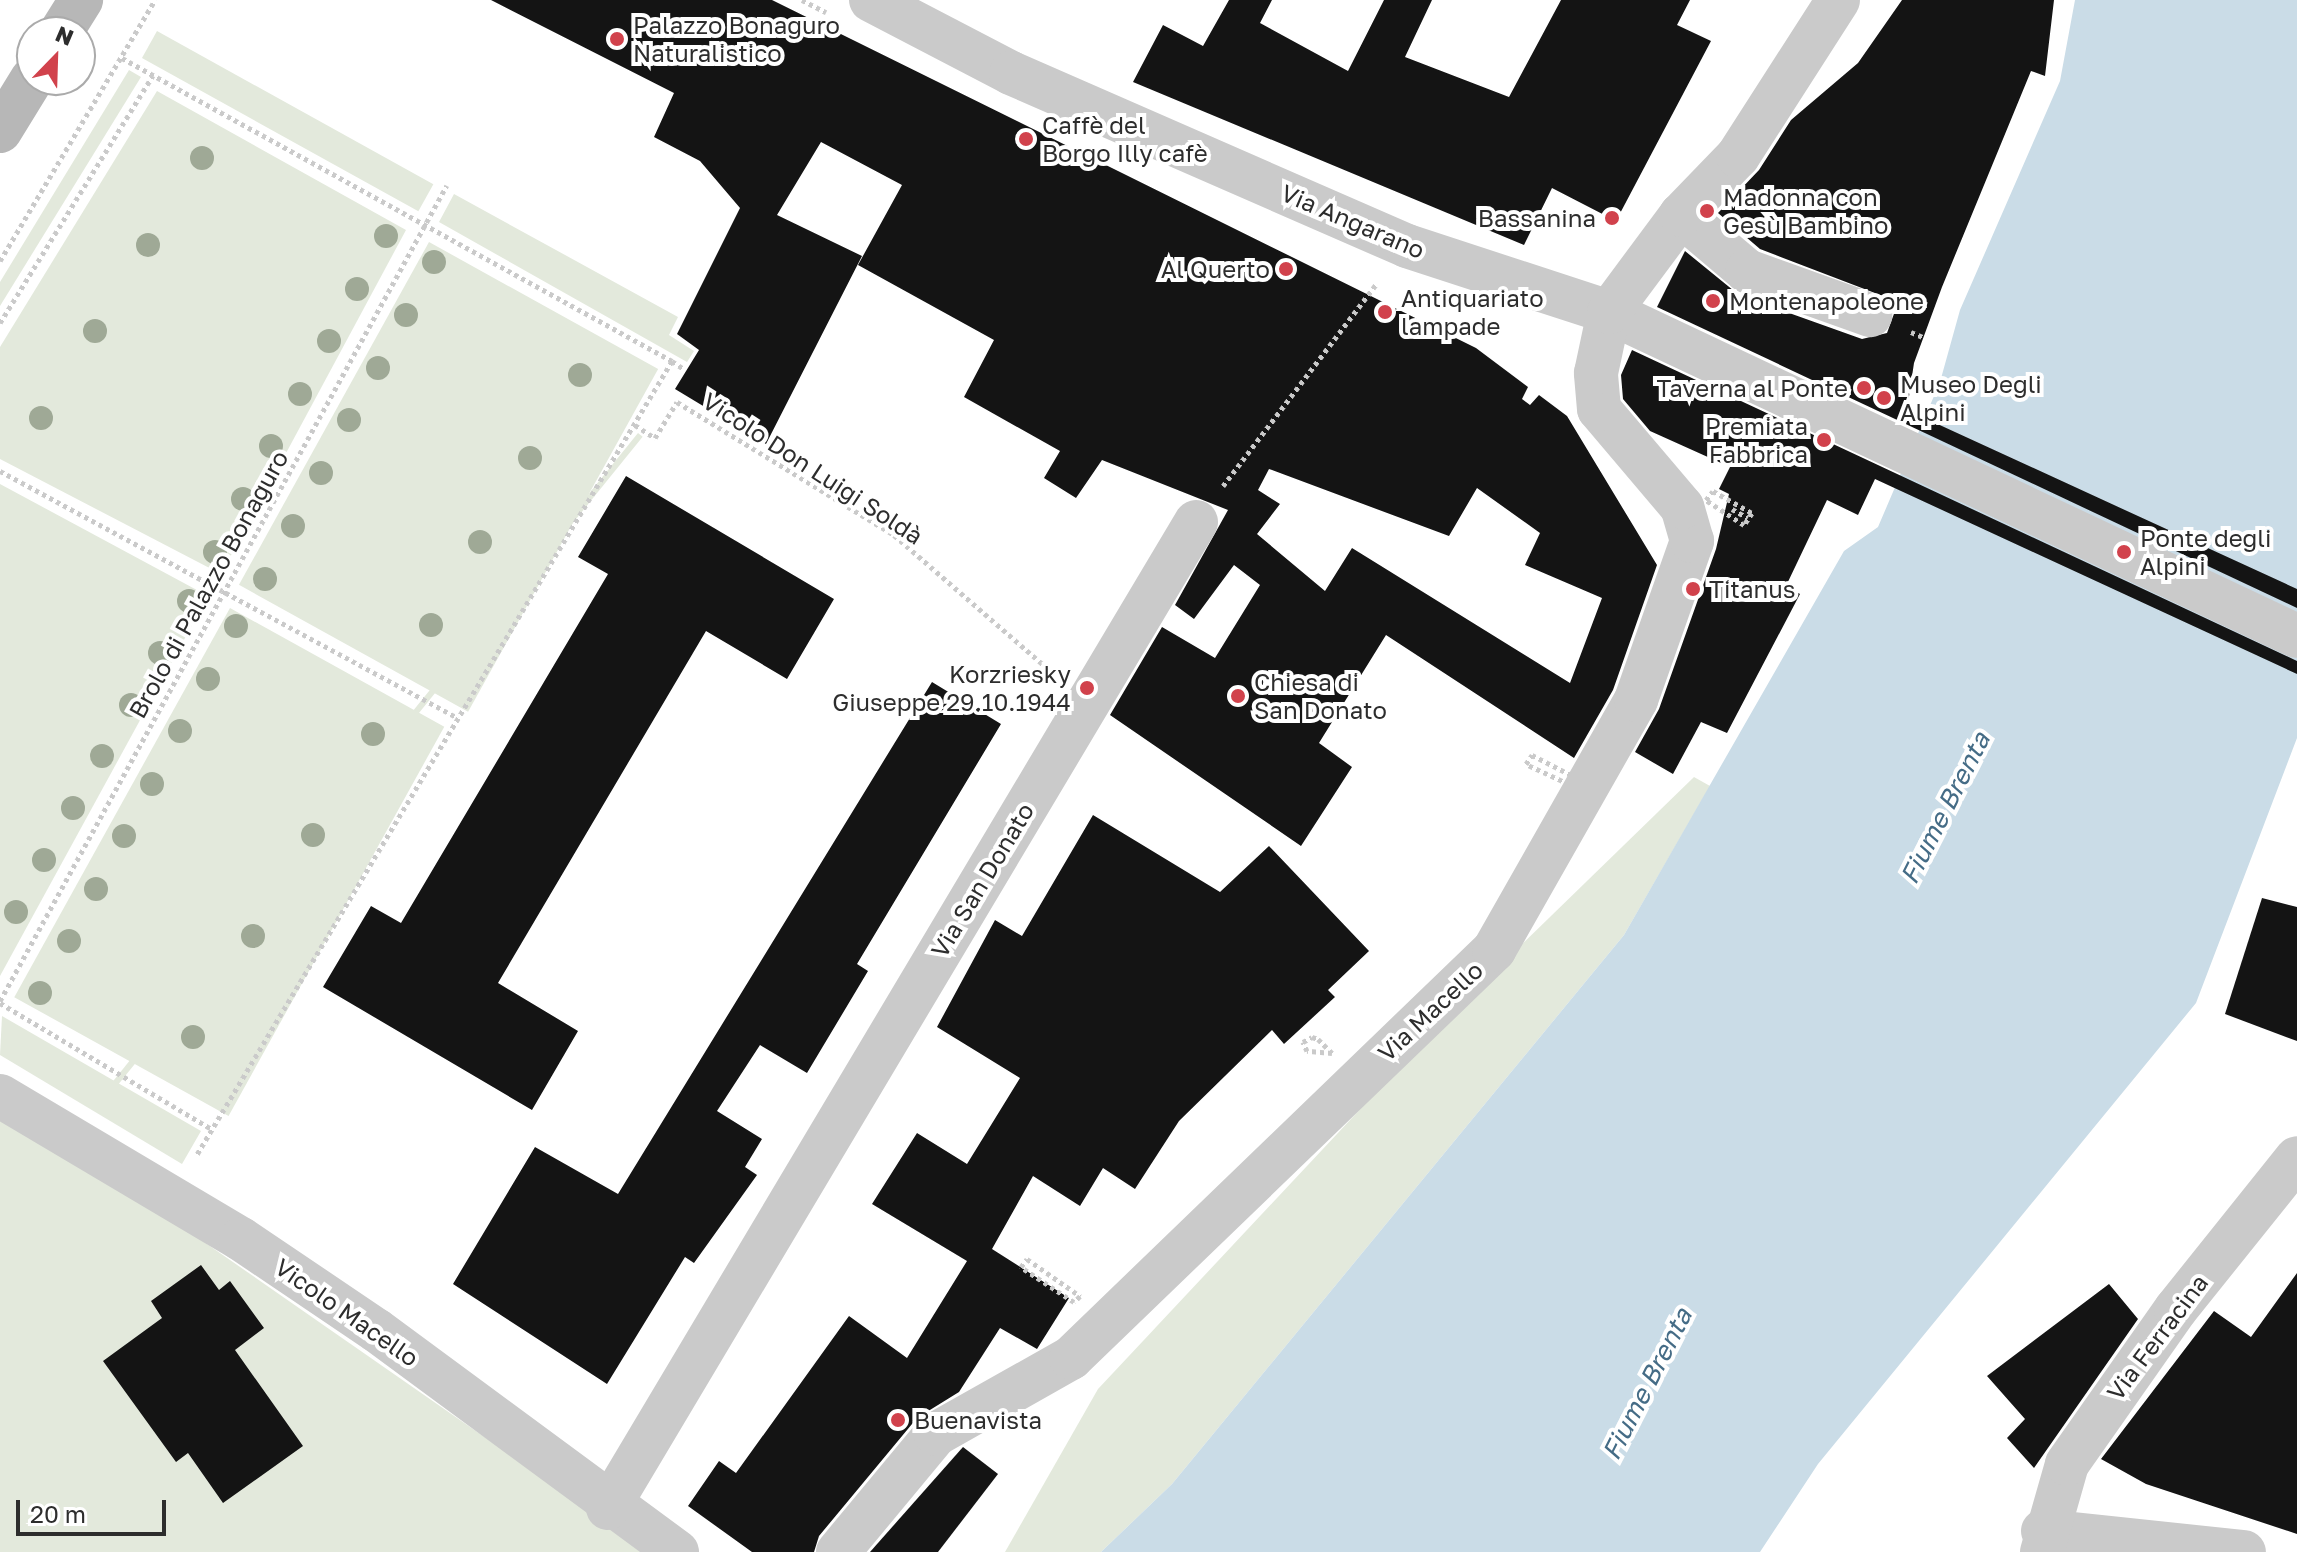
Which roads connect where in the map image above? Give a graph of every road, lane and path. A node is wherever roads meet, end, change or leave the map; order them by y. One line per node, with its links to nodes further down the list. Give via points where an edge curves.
1 (155, 0): 4 (path)
2 (871, 0): 13 (street, Via Angarano, via 1011,73 1407,246)
3 (1838, 0): 9 (street, via 1738,156)
4 (122, 58): 5 (path); 11 (path)
5 (153, 75): 10 (path); 15 (path)
6 (22, 96): 7 (street)
7 (0, 131)
8 (447, 185): 10 (path, Brolo di Palazzo Bonaguro)
9 (1681, 215): 13 (street); 14 (street, via 1747,271)
10 (425, 225): 16 (path); 21 (path, Brolo di Palazzo Bonaguro)
11 (0, 261)
12 (1386, 272): 20 (path)
13 (1609, 312): 22 (street, Via Angarano); 35 (street, Via Macello, via 1596,373 1599,409 1682,507 1692,541 1636,700 1494,950 1071,1358 936,1434)
14 (1870, 315)
15 (0, 323)
16 (672, 361): 17 (path); 18 (path)
17 (684, 369)
18 (635, 425): 23 (path, Vicolo Don Luigi Soldà, via 655,438 677,402 894,535); 24 (path)
19 (0, 471): 21 (path)
20 (1196, 522): 23 (street, Via San Donato)
21 (224, 592): 24 (path); 25 (path, Brolo di Palazzo Bonaguro)
22 (2297, 636)
23 (1087, 703): 32 (street, Via San Donato)
24 (458, 718): 28 (path)
25 (0, 1002): 28 (path)
26 (1332, 1053): 26 (path, via 1307,1051 1303,1042 1312,1037)
27 (0, 1096): 32 (street, Vicolo Macello, via 364,1322)
28 (211, 1129): 30 (path)
29 (2297, 1158): 33 (street, Via Ferracina, via 2114,1392 2067,1464)
30 (191, 1164)
31 (1080, 1296): 31 (path, via 1074,1302 1021,1267 1027,1259)
32 (608, 1508): 34 (street, Vicolo Macello)
33 (2043, 1542): 36 (street)
34 (677, 1552)
35 (838, 1552)
36 (2244, 1552)

